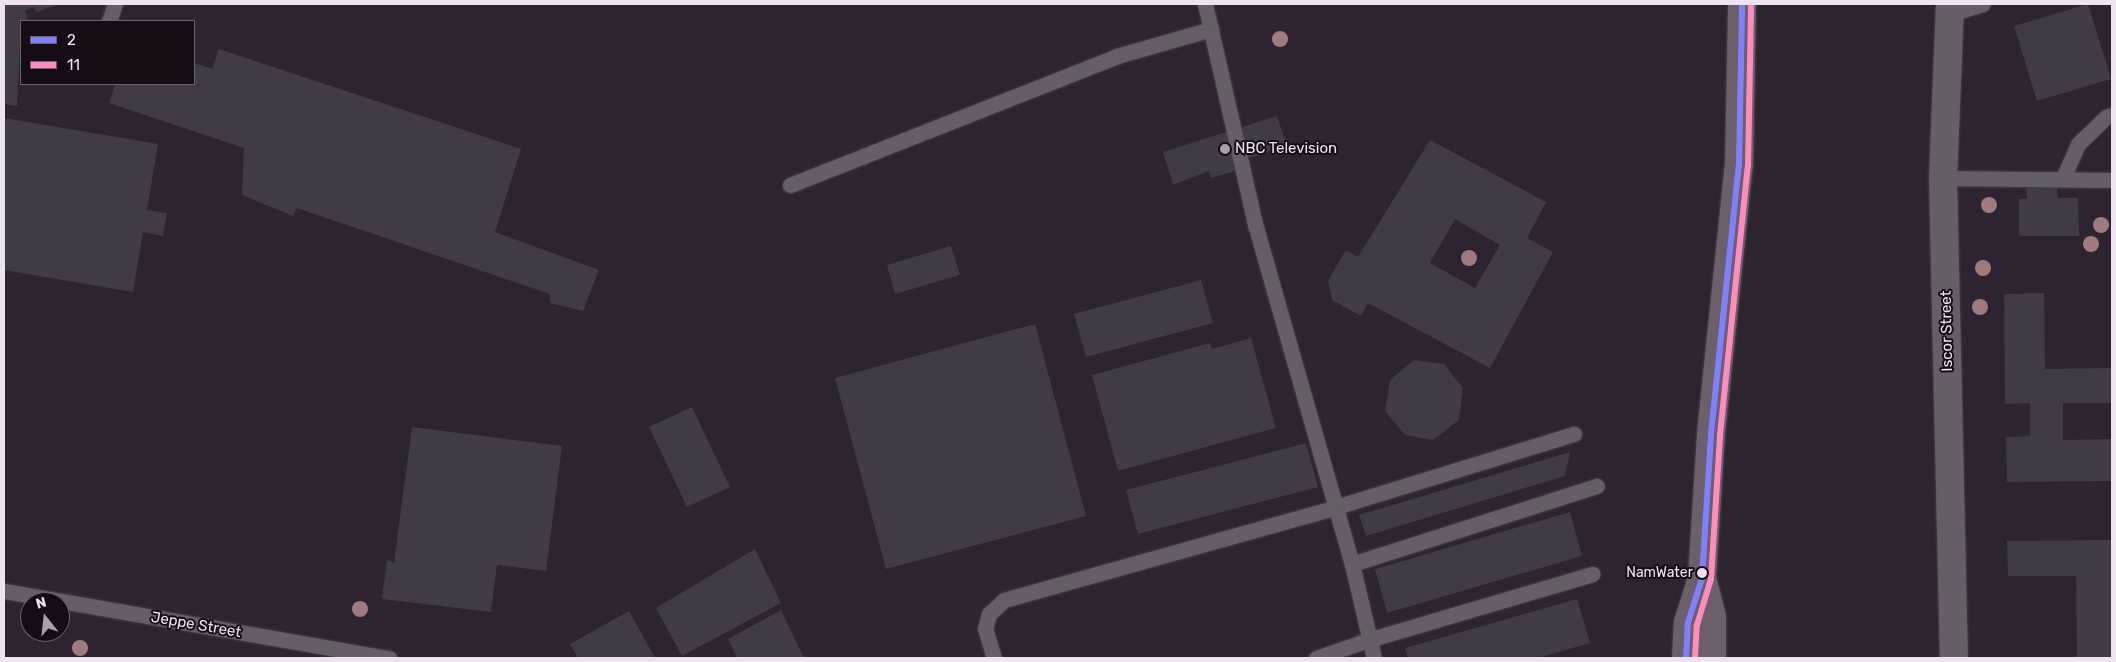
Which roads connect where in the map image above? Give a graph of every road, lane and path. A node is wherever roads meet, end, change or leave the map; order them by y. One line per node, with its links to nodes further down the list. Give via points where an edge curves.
1 (115, 4): 6 (lane)
2 (1205, 4): 7 (lane)
3 (1742, 4): 18 (main road, via 1739,165 1711,434)
4 (1983, 4): 5 (lane)
5 (1950, 9): 9 (street, Iscor Street)
6 (110, 20)
7 (1210, 29): 12 (lane, via 1117,56); 15 (lane, via 1255,224)
8 (2112, 115): 10 (lane, via 2078,144)
9 (1943, 178): 10 (lane); 27 (street, Iscor Street)
10 (2063, 178): 11 (lane)
11 (2112, 180)
12 (790, 185)
13 (1574, 434): 15 (lane)
14 (1597, 486): 16 (lane)
15 (1336, 507): 16 (lane); 22 (lane, via 1004,600 990,614 986,629)
16 (1352, 564): 20 (lane)
17 (1592, 574): 20 (lane)
18 (1702, 578): 25 (main road, via 1689,616); 26 (main road, via 1712,617)
19 (4, 591): 21 (lane, Jeppe Street)
20 (1368, 640): 23 (lane); 24 (lane)
21 (389, 658)
22 (994, 658)
23 (1316, 658)
24 (1374, 658)
25 (1686, 658)
26 (1712, 658)
27 (1954, 658)

